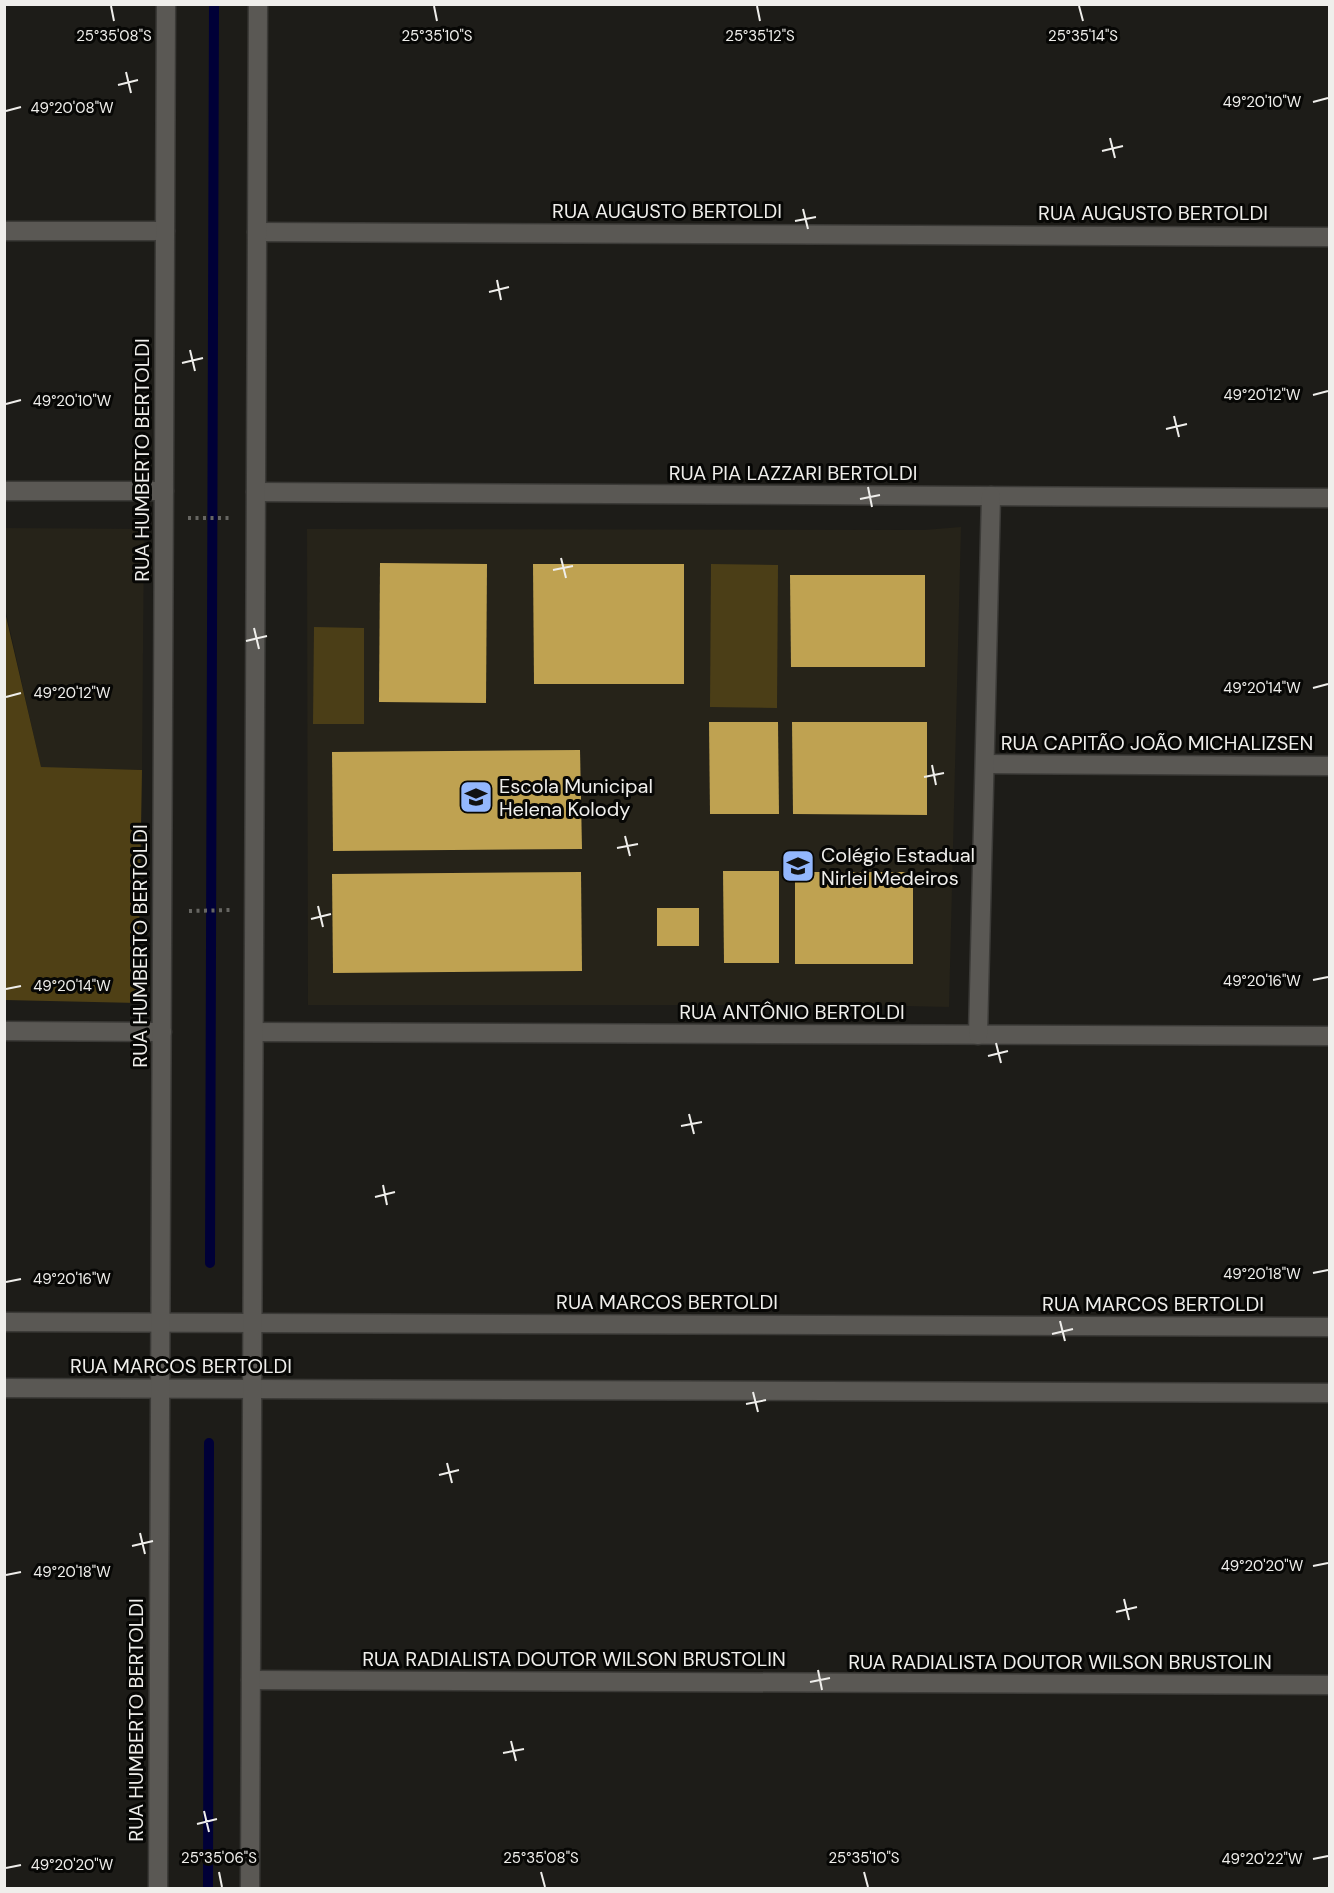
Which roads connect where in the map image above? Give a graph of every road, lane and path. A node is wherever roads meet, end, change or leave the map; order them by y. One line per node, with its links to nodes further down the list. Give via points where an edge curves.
1 (166, 4): 4 (street, RUA HUMBERTO BERTOLDI)
2 (258, 4): 5 (street)
3 (4, 231): 4 (street)
4 (165, 231): 8 (street, RUA HUMBERTO BERTOLDI)
5 (257, 232): 6 (street, RUA AUGUSTO BERTOLDI); 9 (street)
6 (1329, 237)
7 (4, 491): 8 (street)
8 (164, 491): 12 (street, RUA HUMBERTO BERTOLDI)
9 (256, 492): 10 (street, RUA PIA LAZZARI BERTOLDI); 13 (street)
10 (991, 496): 11 (street, RUA PIA LAZZARI BERTOLDI); 14 (street)
11 (1329, 498)
12 (164, 518): 13 (path); 17 (street, RUA HUMBERTO BERTOLDI)
13 (256, 518): 16 (street)
14 (985, 764): 15 (street, RUA CAPITÃO JOÃO MICHALIZSEN); 21 (street)
15 (1329, 766)
16 (254, 910): 17 (path); 20 (street)
17 (162, 911): 19 (street, RUA HUMBERTO BERTOLDI)
18 (4, 1031): 19 (street)
19 (162, 1032): 25 (street, RUA HUMBERTO BERTOLDI)
20 (254, 1032): 21 (street, RUA ANTÔNIO BERTOLDI); 24 (street)
21 (978, 1035): 22 (street, RUA ANTÔNIO BERTOLDI)
22 (1329, 1036)
23 (4, 1322): 25 (street, RUA MARCOS BERTOLDI)
24 (253, 1322): 25 (street, RUA MARCOS BERTOLDI); 26 (street, RUA MARCOS BERTOLDI); 29 (street)
25 (160, 1323): 28 (street, RUA HUMBERTO BERTOLDI)
26 (1329, 1327)
27 (4, 1388): 28 (street, RUA MARCOS BERTOLDI)
28 (160, 1388): 29 (street, RUA MARCOS BERTOLDI); 33 (street, RUA HUMBERTO BERTOLDI)
29 (252, 1388): 30 (street, RUA MARCOS BERTOLDI); 31 (street)
30 (1329, 1393)
31 (251, 1680): 32 (street, RUA RADIALISTA DOUTOR WILSON BRUSTOLIN); 34 (street)
32 (1329, 1685)
33 (158, 1888)
34 (250, 1888)

